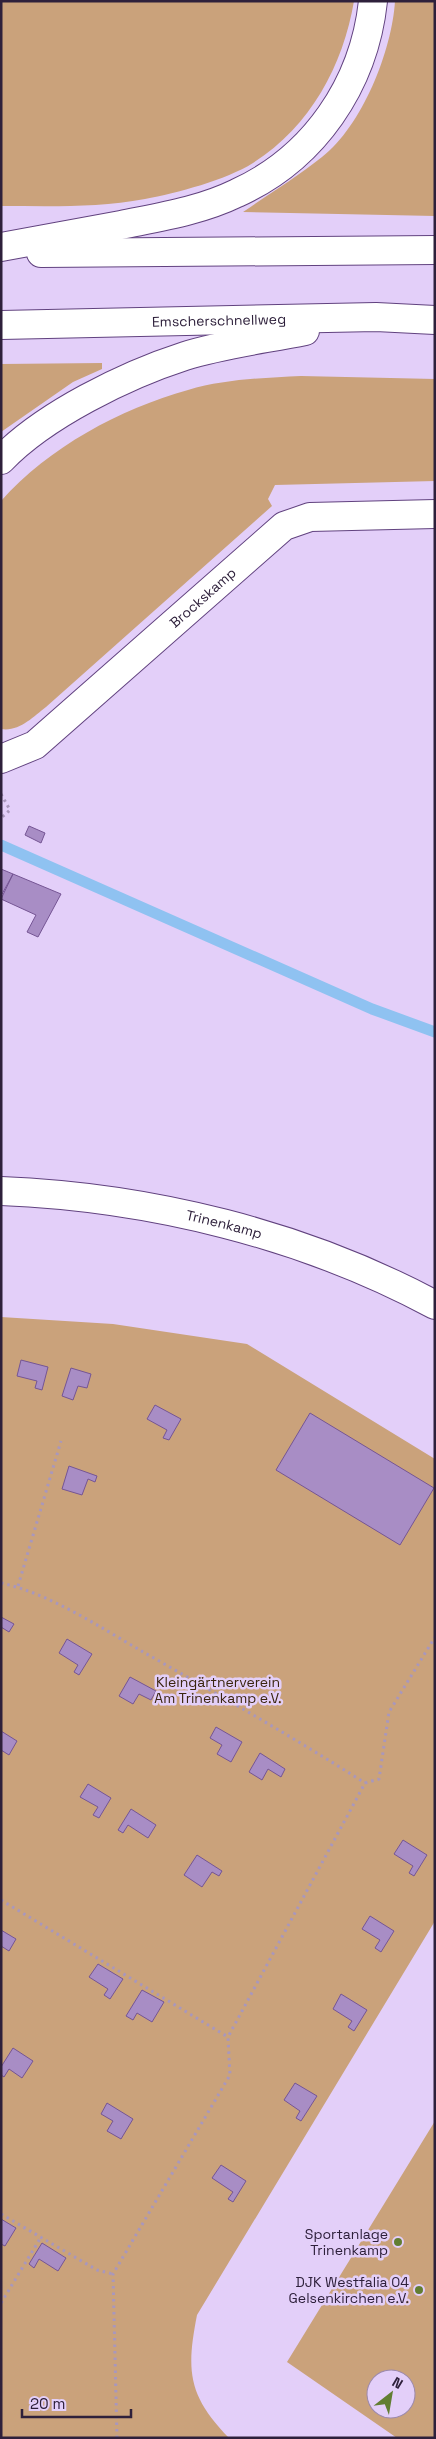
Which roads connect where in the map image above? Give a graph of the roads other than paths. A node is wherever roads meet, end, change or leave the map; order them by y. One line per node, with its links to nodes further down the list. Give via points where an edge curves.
1 (373, 1): 2 (main road, via 362,56 338,105 304,148 262,180 230,196 178,214)
2 (1, 247)
3 (435, 250): 4 (main road)
4 (1, 253)
5 (376, 317): 6 (main road, Emscherschnellweg); 7 (main road, Emscherschnellweg); 8 (main road, via 186,356 97,392 16,444)
6 (435, 320)
7 (1, 325)
8 (1, 460)
9 (435, 514): 10 (main road, Brockskamp, via 310,516 284,526 35,745)
10 (1, 759)
11 (1, 1191): 12 (main road, Trinenkamp, via 106,1199 220,1223 316,1252)
12 (435, 1305)

